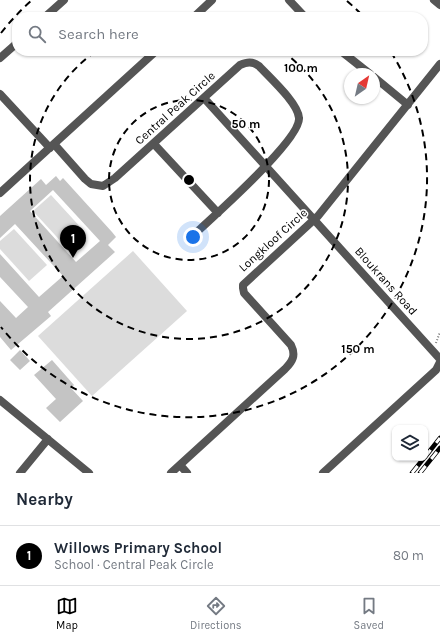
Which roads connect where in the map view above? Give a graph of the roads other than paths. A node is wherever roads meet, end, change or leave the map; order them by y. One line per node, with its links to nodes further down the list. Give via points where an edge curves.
1 (64, 0): 6 (street)
2 (212, 0): 7 (street)
3 (289, 0): 8 (street)
4 (434, 0): 5 (street)
5 (440, 5)
6 (51, 12)
7 (199, 12)
8 (300, 12)
9 (12, 47): 12 (street)
10 (151, 56): 20 (street)
11 (347, 56): 14 (street)
12 (0, 58)
13 (440, 64): 18 (street, Longkloof Circle)
14 (362, 68)
15 (380, 82): 18 (street)
16 (0, 94): 20 (street)
17 (204, 98): 19 (street, Central Peak Circle); 21 (street, Bloukrans Road); 21 (street, Central Peak Circle, via 240,65 250,62 259,66 293,104 300,120 293,135)
18 (408, 105): 24 (street, Longkloof Circle)
19 (154, 144): 20 (street, Central Peak Circle, via 103,186 91,184); 23 (street)
20 (52, 146): 22 (street)
21 (265, 166): 23 (street, Central Peak Circle); 24 (street, Bloukrans Road)
22 (0, 193)
23 (218, 213): 25 (street, Central Peak Circle)
24 (315, 219): 26 (street, Bloukrans Road); 30 (street, Longkloof Circle, via 246,282 243,288 253,304 291,345 294,356 291,363)
25 (199, 230)
26 (440, 359)
27 (440, 362): 35 (street, via 436,370)
28 (0, 400): 29 (street)
29 (48, 439): 31 (street); 32 (street)
30 (180, 465): 33 (street, Longkloof Circle); 34 (street)
31 (20, 473)
32 (89, 473)
33 (171, 473)
34 (187, 473)
35 (322, 473)

